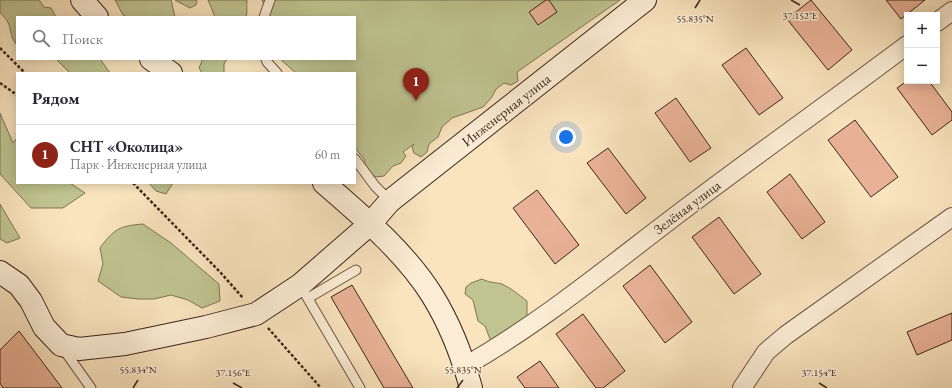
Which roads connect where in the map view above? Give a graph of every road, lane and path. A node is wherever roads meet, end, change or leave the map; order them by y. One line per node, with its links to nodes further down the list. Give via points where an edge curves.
1 (82, 0): 5 (street)
2 (270, 0): 6 (lane)
3 (645, 0): 20 (street, Инженерная улица)
4 (952, 10): 7 (street)
5 (95, 16)
6 (264, 16)
7 (940, 20)
8 (904, 47): 28 (street, Зелёная улица, via 698,198 520,333)
9 (0, 48): 12 (path)
10 (152, 60): 13 (street)
11 (266, 60): 14 (lane)
12 (24, 72)
13 (170, 72)
14 (276, 72)
15 (0, 83): 16 (path)
16 (16, 94)
17 (356, 160): 20 (lane)
18 (134, 184): 26 (path, via 221,273)
19 (325, 184): 22 (street)
20 (390, 201): 22 (street, Инженерная улица)
21 (952, 217): 33 (street, via 786,335 766,352)
22 (370, 224): 25 (street, Инженерная улица); 28 (street, via 432,295 457,343)
23 (356, 270): 25 (lane)
24 (0, 273): 27 (street, via 19,285 32,301 44,327)
25 (304, 292): 26 (street, Инженерная улица); 31 (lane)
26 (256, 314): 27 (street, Инженерная улица, via 125,344 79,349); 30 (path)
27 (61, 345): 29 (lane)
28 (465, 366): 32 (street)
29 (91, 388)
30 (321, 388)
31 (360, 388)
32 (471, 388)
33 (742, 388)

